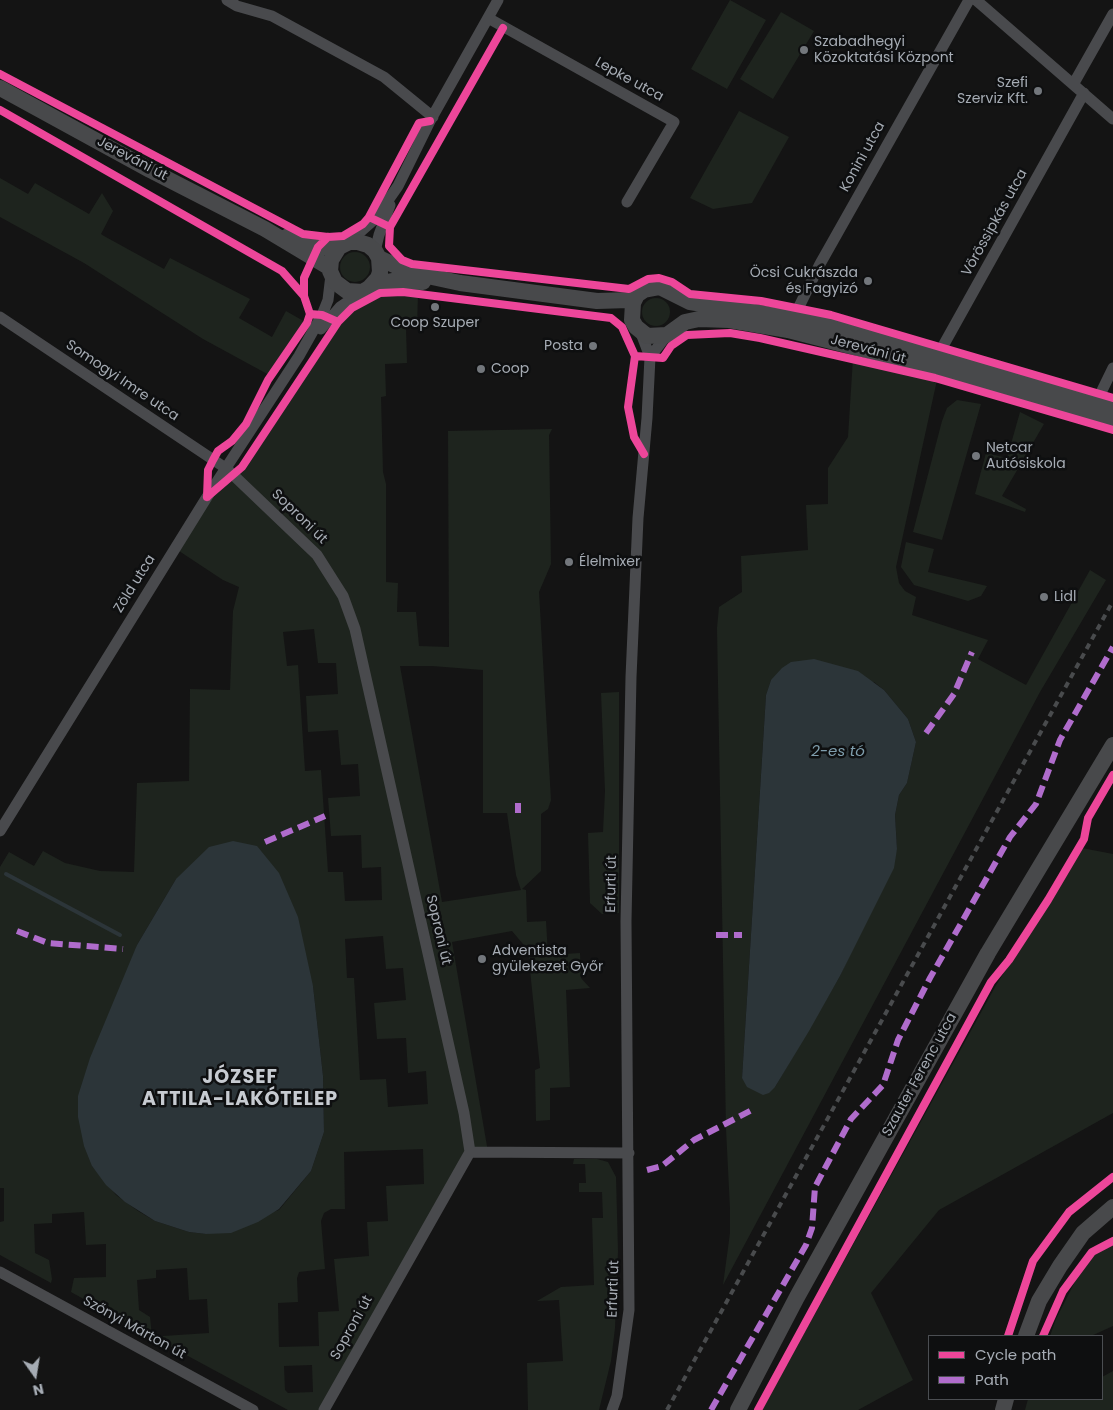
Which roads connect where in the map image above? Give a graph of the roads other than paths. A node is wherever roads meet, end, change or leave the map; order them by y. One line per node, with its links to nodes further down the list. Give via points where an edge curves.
1 (227, 0): 5 (street, via 237,6)
2 (498, 0): 7 (street)
3 (969, 0): 25 (street, Konini utca, via 820,264)
4 (976, 0): 8 (street)
5 (258, 5): 11 (street, via 272,16 384,77)
6 (1113, 14): 8 (street)
7 (488, 18): 11 (street); 14 (street, Lepke utca, via 674,122)
8 (1074, 83): 10 (street)
9 (0, 88): 15 (street, Jereváni út)
10 (1084, 93): 12 (street); 30 (street, Vörössipkás utca)
11 (433, 116): 13 (street)
12 (1113, 119)
13 (398, 186): 16 (street, via 375,219); 17 (street, via 379,235)
14 (627, 202)
15 (265, 229): 16 (street, Jereváni út, via 318,247); 18 (street, Jereváni út)
16 (344, 245): 17 (street, Jereváni út, via 358,242 368,245); 18 (street, via 331,260)
17 (377, 255): 19 (street, Jereváni út, via 417,274); 20 (street, via 380,272)
18 (330, 272): 20 (street, Jereváni út, via 335,282 347,291); 28 (street, Zöld utca, via 325,308)
19 (460, 284): 20 (street, Jereváni út, via 392,281); 23 (street, Jereváni út)
20 (366, 290): 28 (street, Zöld utca, via 340,307)
21 (637, 296): 22 (street, Jereváni út, via 644,290 660,287); 23 (street, Jereváni út, via 622,301); 26 (street, via 632,303)
22 (675, 296): 25 (street, Jereváni út); 27 (street, via 681,311)
23 (597, 301): 26 (street, Jereváni út, via 621,312)
24 (1, 321): 35 (street, Somogyi Imre utca)
25 (791, 324): 27 (street, Jereváni út, via 699,319); 30 (street, Jereváni út)
26 (637, 326): 27 (street, Jereváni út, via 654,337); 29 (street, Erfurti út)
27 (672, 331): 29 (street)
28 (300, 356): 35 (street, Zöld utca)
29 (650, 357): 39 (street, Erfurti út, via 630,676 626,921)
30 (939, 362): 33 (street, Jereváni út)
31 (1113, 368): 33 (street)
32 (1113, 407): 33 (street, Jereváni út)
33 (1094, 409): 34 (street, Jereváni út)
34 (1113, 422)
35 (227, 469): 37 (street, Zöld utca); 38 (street, Soproni út, via 317,555 343,596 355,629)
36 (1113, 746): 46 (street, Szauter Ferenc utca, via 988,953)
37 (0, 831)
38 (470, 1152): 39 (street); 44 (street, Soproni út)
39 (630, 1153): 45 (street, Erfurti út, via 629,1310 617,1396)
40 (1113, 1207): 42 (street, via 1083,1234 1060,1266 1039,1301)
41 (0, 1272): 43 (street, Szőnyi Márton út)
42 (1026, 1335)
43 (253, 1410)
44 (324, 1410)
45 (612, 1410)
46 (738, 1410)

